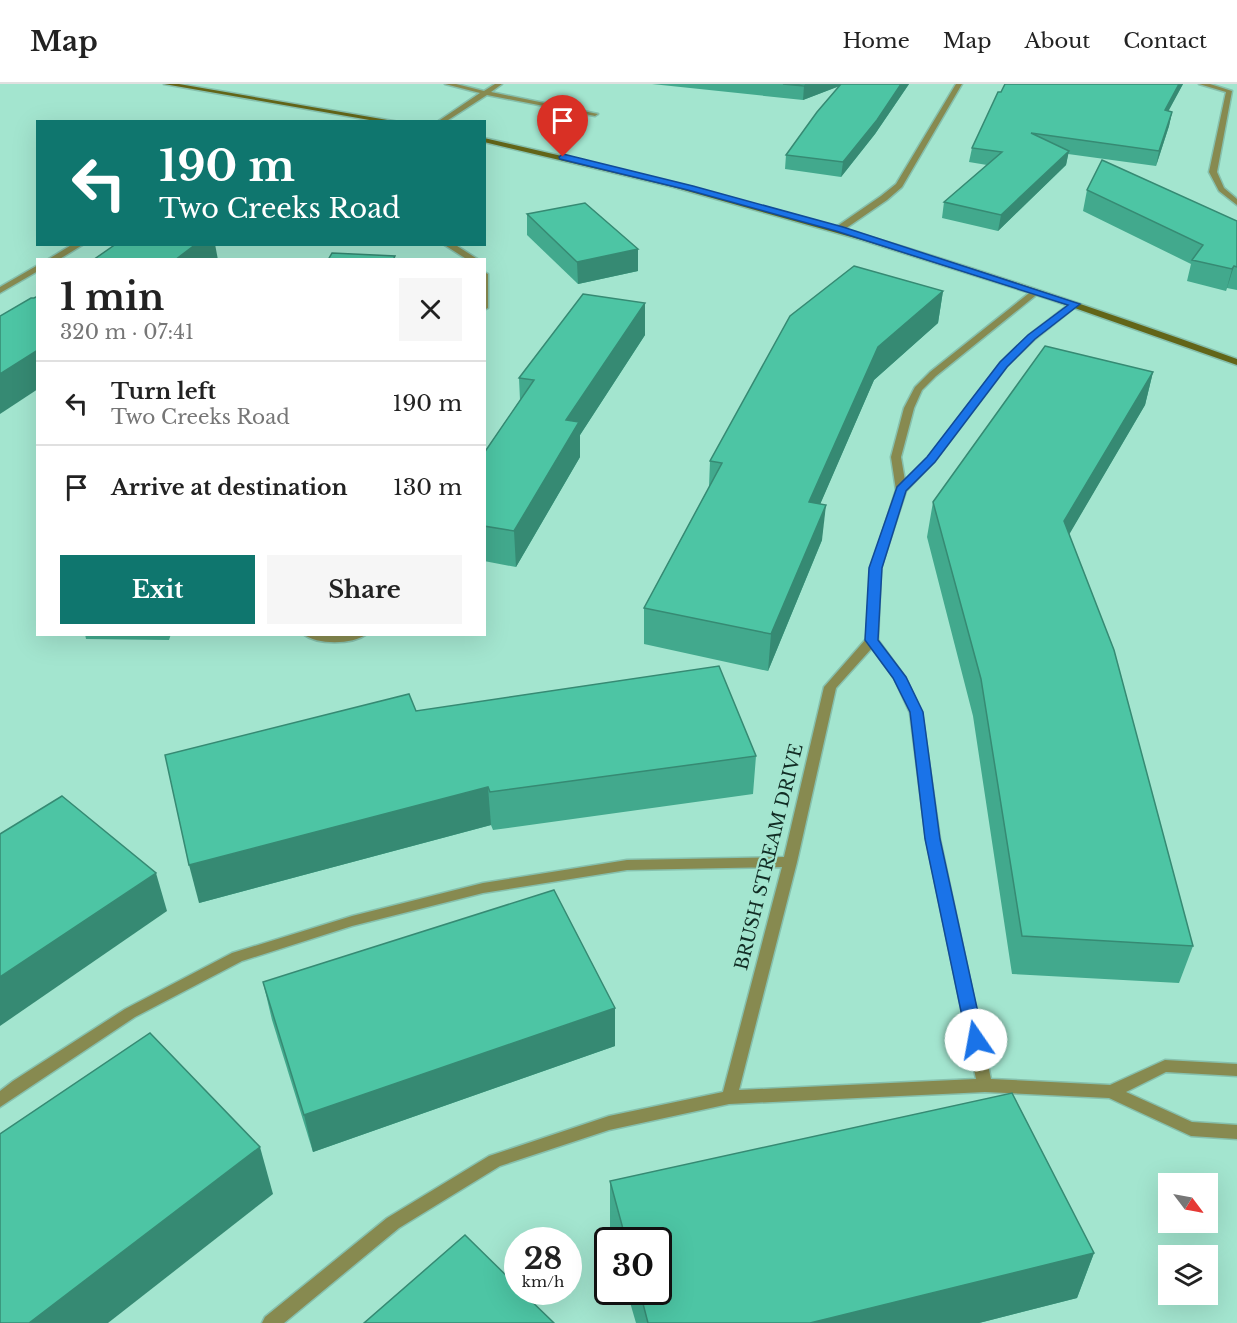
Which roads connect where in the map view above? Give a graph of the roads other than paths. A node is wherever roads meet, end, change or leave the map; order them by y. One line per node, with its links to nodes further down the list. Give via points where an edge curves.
1 (167, 84): 8 (street)
2 (448, 84): 6 (street)
3 (499, 84): 6 (street)
4 (959, 84): 12 (street, via 899,185)
5 (1202, 84): 11 (street, via 1229,92 1213,172 1216,184)
6 (488, 92): 7 (street); 9 (street)
7 (595, 114)
8 (384, 120)
9 (443, 120)
10 (486, 140): 12 (street, via 690,188)
11 (1237, 203)
12 (839, 229): 19 (street)
13 (76, 246): 15 (street)
14 (450, 246): 16 (street)
15 (55, 258)
16 (472, 258)
17 (36, 268): 18 (street)
18 (0, 291)
19 (1036, 291): 20 (street); 22 (street, via 918,389 896,457)
20 (1075, 304): 21 (street); 22 (street, via 1004,364 931,460)
21 (1237, 362)
22 (901, 490): 25 (street, via 876,568)
23 (316, 636): 24 (street)
24 (349, 636)
25 (872, 640): 26 (street, BRUSH STREAM DRIVE, via 830,687); 28 (street, via 899,677 916,712 933,839)
26 (790, 862): 30 (street, BRUSH STREAM DRIVE); 31 (street, via 627,865 483,888 352,921 237,957 130,1013)
27 (1237, 1070): 29 (street, via 1165,1066)
28 (985, 1085): 29 (street); 30 (street)
29 (1111, 1092): 32 (street, via 1191,1129)
30 (729, 1097): 33 (street, via 609,1123 495,1161 393,1223)
31 (0, 1100)
32 (1237, 1132)
33 (271, 1323)

